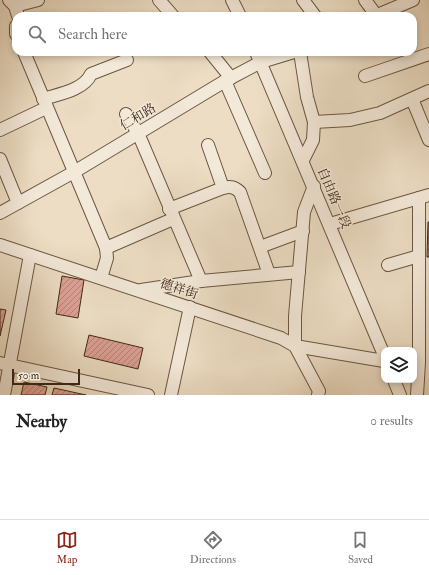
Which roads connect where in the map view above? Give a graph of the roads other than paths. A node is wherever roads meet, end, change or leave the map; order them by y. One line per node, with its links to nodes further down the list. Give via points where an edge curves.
1 (38, 0): 7 (street)
2 (158, 0): 8 (street)
3 (232, 0): 9 (street)
4 (303, 0): 10 (street)
5 (365, 0): 11 (street)
6 (413, 0): 12 (street)
7 (14, 7)
8 (169, 12)
9 (238, 12)
10 (312, 12)
11 (372, 12)
12 (384, 12)
13 (429, 54): 19 (street)
14 (26, 56): 23 (street)
15 (213, 56): 20 (street)
16 (301, 56): 25 (street)
17 (259, 57): 20 (street, 仁和路); 31 (street, 自由路一段)
18 (126, 60): 23 (street, via 92,74 88,82)
19 (365, 76)
20 (228, 80): 27 (street, 仁和路); 33 (street)
21 (429, 91): 22 (street)
22 (412, 99): 25 (street, via 380,113 350,120); 28 (street)
23 (45, 104): 26 (street); 32 (street)
24 (126, 114): 27 (street)
25 (314, 122): 31 (street, via 313,140)
26 (0, 130)
27 (138, 133): 32 (street, 仁和路); 39 (street)
28 (429, 140)
29 (208, 146): 35 (street)
30 (0, 159): 37 (street)
31 (303, 160): 34 (street, 自由路一段)
32 (74, 172): 37 (street, 仁和路); 44 (street)
33 (265, 174)
34 (314, 186): 40 (street, 自由路一段); 41 (street, via 304,212)
35 (223, 188): 39 (street); 43 (street, via 230,187 240,192)
36 (424, 197): 40 (street); 46 (street)
37 (18, 203): 38 (street, 仁和路)
38 (0, 213)
39 (171, 214): 44 (street); 51 (street)
40 (330, 224): 56 (street, 自由路一段)
41 (302, 231): 43 (street); 48 (street)
42 (0, 244): 45 (street, 德祥街)
43 (260, 247): 49 (street)
44 (106, 248): 50 (street, via 107,258)
45 (30, 256): 50 (street, 德祥街); 59 (street)
46 (419, 256): 47 (street); 52 (street)
47 (388, 265)
48 (299, 272): 49 (street); 55 (street, via 295,316)
49 (269, 274): 51 (street)
50 (101, 278): 53 (street, 德祥街)
51 (200, 281): 53 (street)
52 (424, 285): 58 (street)
53 (138, 290): 54 (street, 德祥街)
54 (190, 307): 55 (street, 德祥街, via 281,338); 63 (street)
55 (296, 346): 57 (street, 德祥街); 64 (street, via 319,391)
56 (381, 349)
57 (381, 360)
58 (421, 363): 66 (street)
59 (5, 364): 61 (street); 62 (street)
60 (395, 383): 65 (street)
61 (4, 395)
62 (148, 395)
63 (171, 395)
64 (318, 395)
65 (400, 395)
66 (417, 395)

